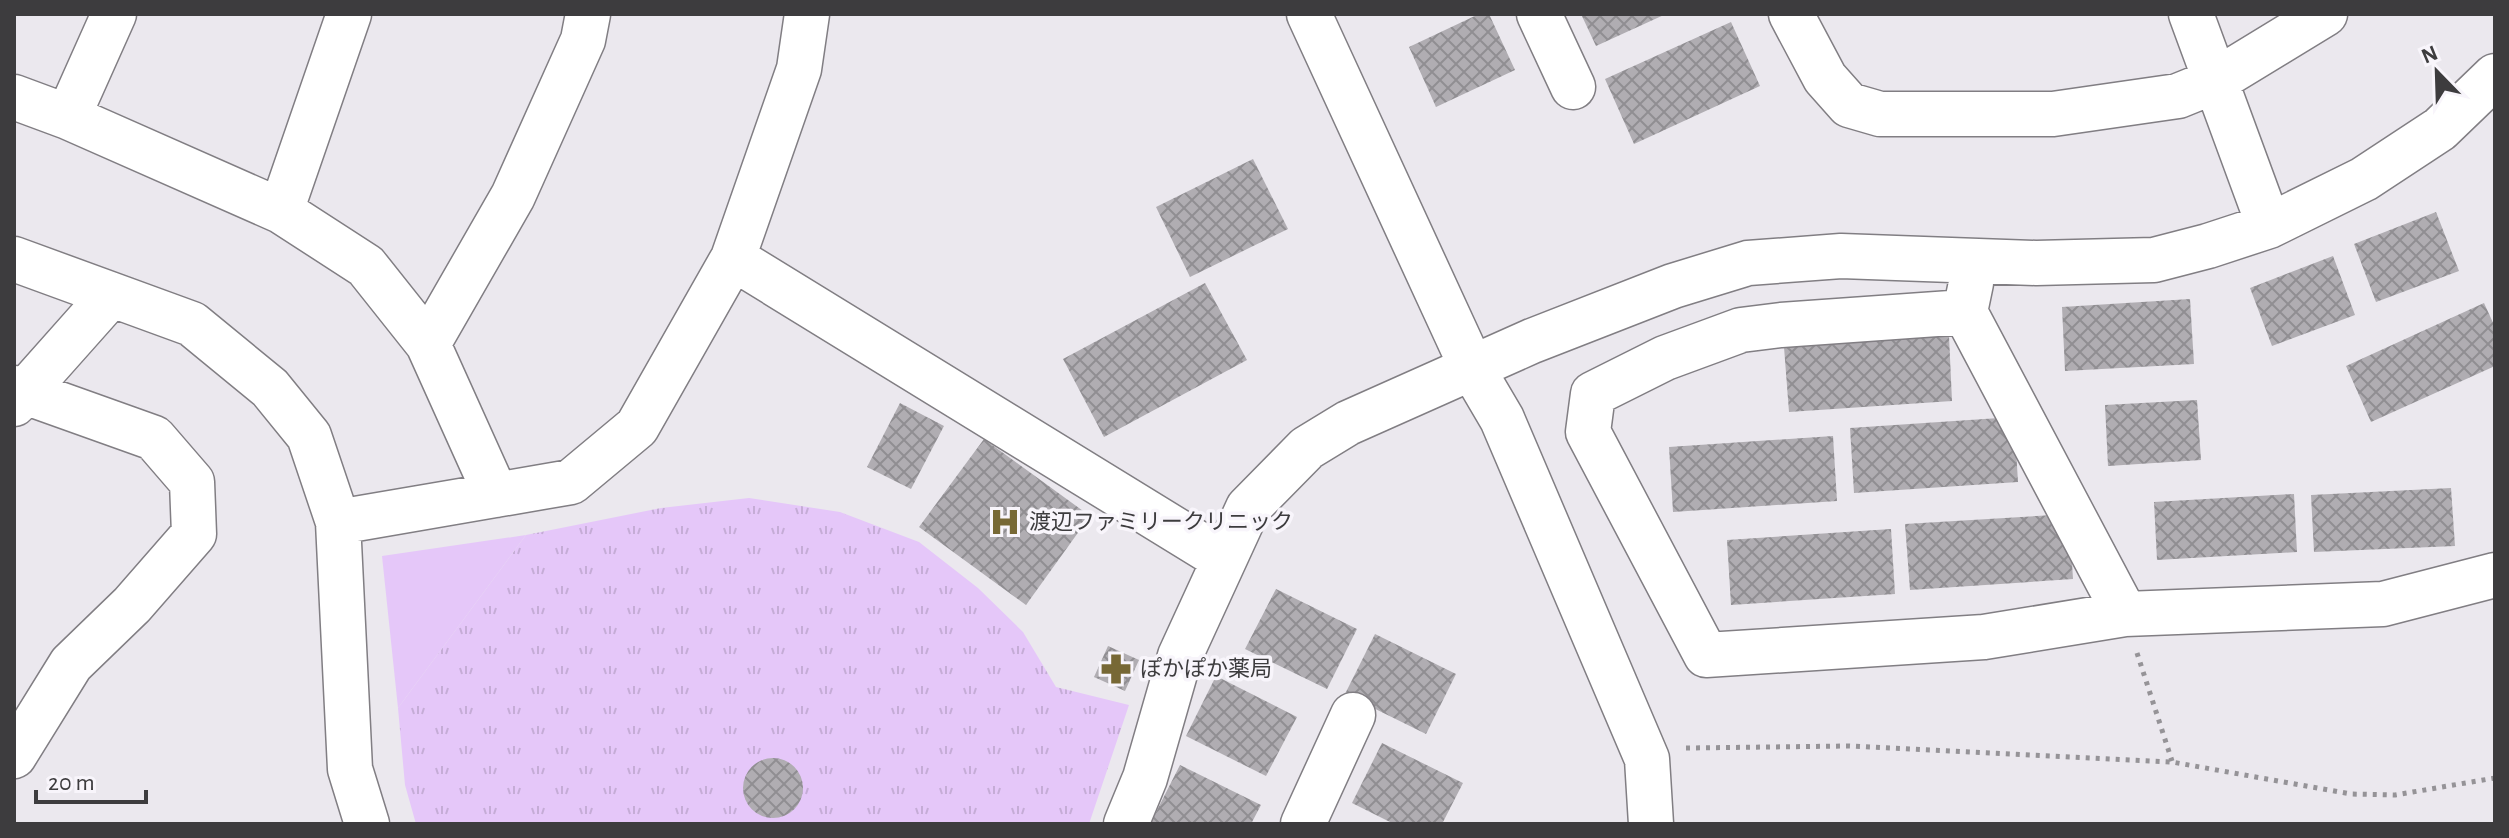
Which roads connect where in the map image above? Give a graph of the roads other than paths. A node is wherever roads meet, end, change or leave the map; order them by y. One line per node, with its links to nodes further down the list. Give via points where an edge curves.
1 (114, 14): 14 (street)
2 (349, 14): 15 (street)
3 (588, 14): 22 (street, via 583,40 513,196)
4 (807, 14): 17 (street, via 799,69)
5 (1309, 14): 23 (street)
6 (1539, 14): 12 (street)
7 (1791, 14): 11 (street, via 1825,78 1849,105 1880,114 2053,114 2178,96)
8 (2191, 14): 11 (street)
9 (2325, 14): 11 (street)
10 (2495, 76): 16 (street, via 2440,129 2364,179)
11 (2215, 81): 16 (street)
12 (1573, 87)
13 (14, 97): 14 (street)
14 (68, 117): 15 (street)
15 (281, 211): 22 (street, via 366,266)
16 (2269, 226): 19 (street, via 2154,260)
17 (733, 258): 25 (street, via 637,427 571,482); 27 (street)
18 (14, 259): 20 (street)
19 (1975, 261): 21 (street); 23 (street, via 1841,256 1748,263 1673,286)
20 (111, 295): 24 (street); 26 (street, via 192,324 270,388 309,436)
21 (1965, 312): 29 (street); 29 (street, via 1741,330 1665,358 1593,394 1588,432 1706,655 1984,637)
22 (428, 344): 25 (street)
23 (1472, 368): 27 (street, via 1348,423 1307,448 1248,508); 35 (street, via 1502,419 1647,759)
24 (17, 395): 31 (street, via 154,438 192,482 194,534 71,664)
25 (496, 495): 26 (street)
26 (338, 522): 32 (street, via 350,769)
27 (1223, 559): 33 (street, via 1180,656 1145,778)
28 (2495, 575): 29 (street, via 2383,604)
29 (2125, 614)
30 (1353, 715): 34 (street)
31 (14, 756)
32 (367, 824)
33 (1126, 824)
34 (1303, 824)
35 (1651, 824)

